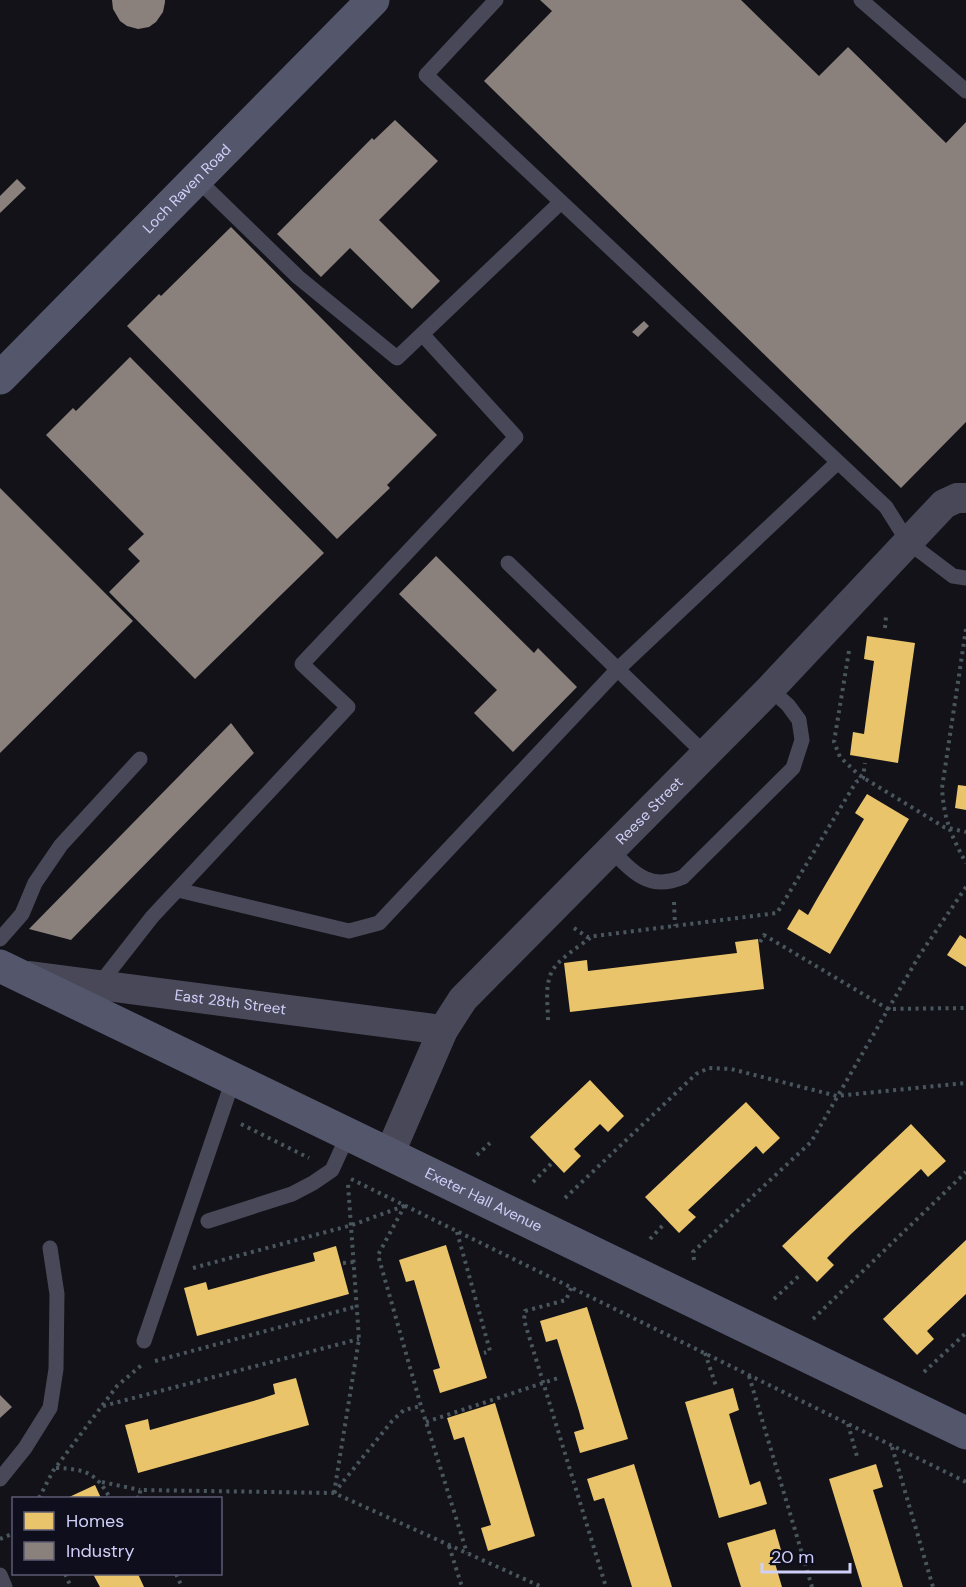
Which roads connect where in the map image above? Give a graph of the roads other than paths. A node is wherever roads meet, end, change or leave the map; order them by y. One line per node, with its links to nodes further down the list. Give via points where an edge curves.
1 (373, 0): 5 (street, Loch Raven Road)
2 (496, 0): 6 (lane, via 426,75)
3 (861, 0): 4 (lane)
4 (966, 91)
5 (197, 179): 7 (lane, via 298,277 398,358); 8 (street, Loch Raven Road)
6 (561, 202): 7 (lane); 9 (lane)
7 (422, 334): 19 (lane, via 516,437 302,664 348,707)
8 (0, 378)
9 (838, 462): 11 (lane, via 886,507); 14 (lane)
10 (961, 498): 11 (street, Reese Street, via 944,504)
11 (908, 542): 13 (lane, via 953,576); 15 (street, Reese Street)
12 (508, 563): 14 (lane)
13 (966, 578)
14 (618, 669): 16 (lane); 19 (lane, via 380,923 350,931)
15 (770, 689): 16 (street, Reese Street); 18 (lane, via 799,720 802,740 794,768 683,877 655,882 640,877)
16 (706, 755): 18 (street, Reese Street)
17 (140, 759): 20 (lane, via 61,845 35,883 22,914)
18 (612, 851): 23 (street, Reese Street, via 463,999)
19 (178, 890): 22 (lane)
20 (0, 939)
21 (9, 970): 22 (street, East 28th Street); 24 (street, Exeter Hall Avenue)
22 (98, 986): 23 (street, East 28th Street)
23 (443, 1030): 26 (street, Reese Street)
24 (233, 1080): 25 (street, Exeter Hall Avenue); 29 (lane)
25 (348, 1135): 26 (street, Exeter Hall Avenue); 27 (lane, via 332,1170 292,1194)
26 (389, 1155): 30 (street, Exeter Hall Avenue)
27 (208, 1221)
28 (50, 1248): 31 (lane, via 57,1294 56,1369 50,1408)
29 (144, 1341)
30 (966, 1433)
31 (0, 1479)
32 (0, 1575): 33 (lane)
33 (5, 1587)

